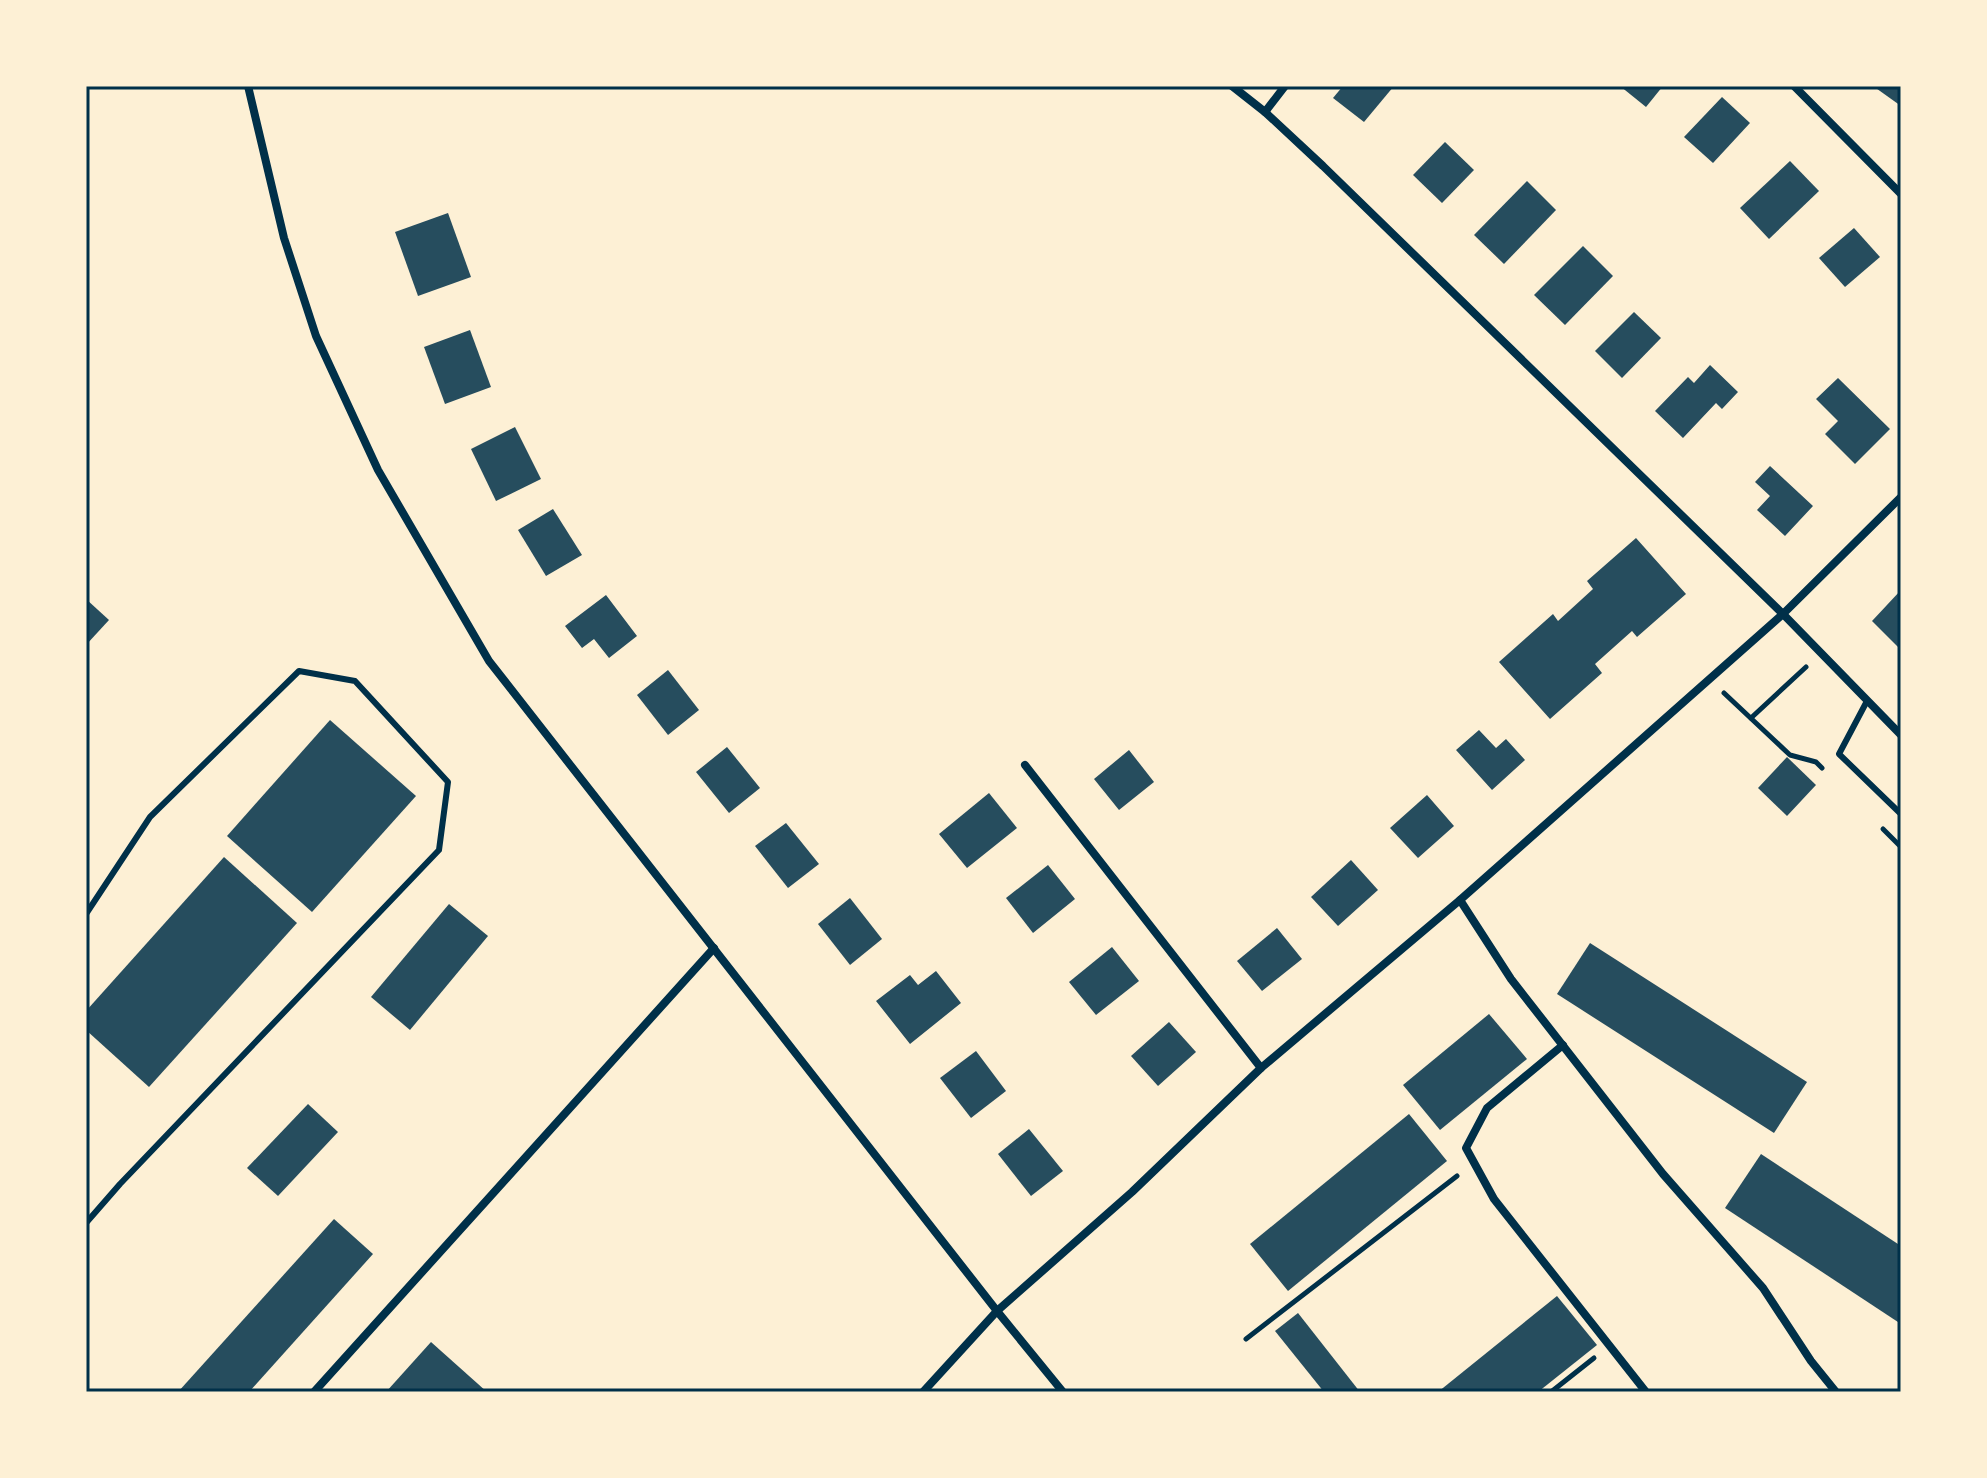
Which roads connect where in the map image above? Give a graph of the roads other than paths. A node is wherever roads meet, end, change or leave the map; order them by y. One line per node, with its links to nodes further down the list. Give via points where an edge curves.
1 (248, 86): 15 (street, via 284,238 316,336 378,470 489,661)
2 (1232, 86): 5 (street)
3 (1285, 86): 5 (street)
4 (1794, 86): 6 (street)
5 (1265, 112): 8 (street)
6 (1901, 194)
7 (1901, 497): 8 (street)
8 (1783, 614): 9 (street); 13 (street)
9 (1867, 701): 10 (street); 12 (lane, via 1839,754)
10 (1901, 735)
11 (1025, 765): 17 (street)
12 (1901, 814)
13 (1460, 900): 16 (street, via 1511,979); 17 (street)
14 (86, 914): 18 (lane, via 150,817 299,671 355,681 448,782 439,850)
15 (714, 948): 19 (street); 20 (street)
16 (1563, 1045): 23 (street, via 1487,1108 1466,1148 1494,1199); 24 (street, via 1663,1174 1763,1288)
17 (1261, 1068): 19 (street)
18 (86, 1223)
19 (997, 1311): 21 (street); 22 (street)
20 (314, 1392)
21 (923, 1392)
22 (1063, 1392)
23 (1646, 1392)
24 (1836, 1392)

